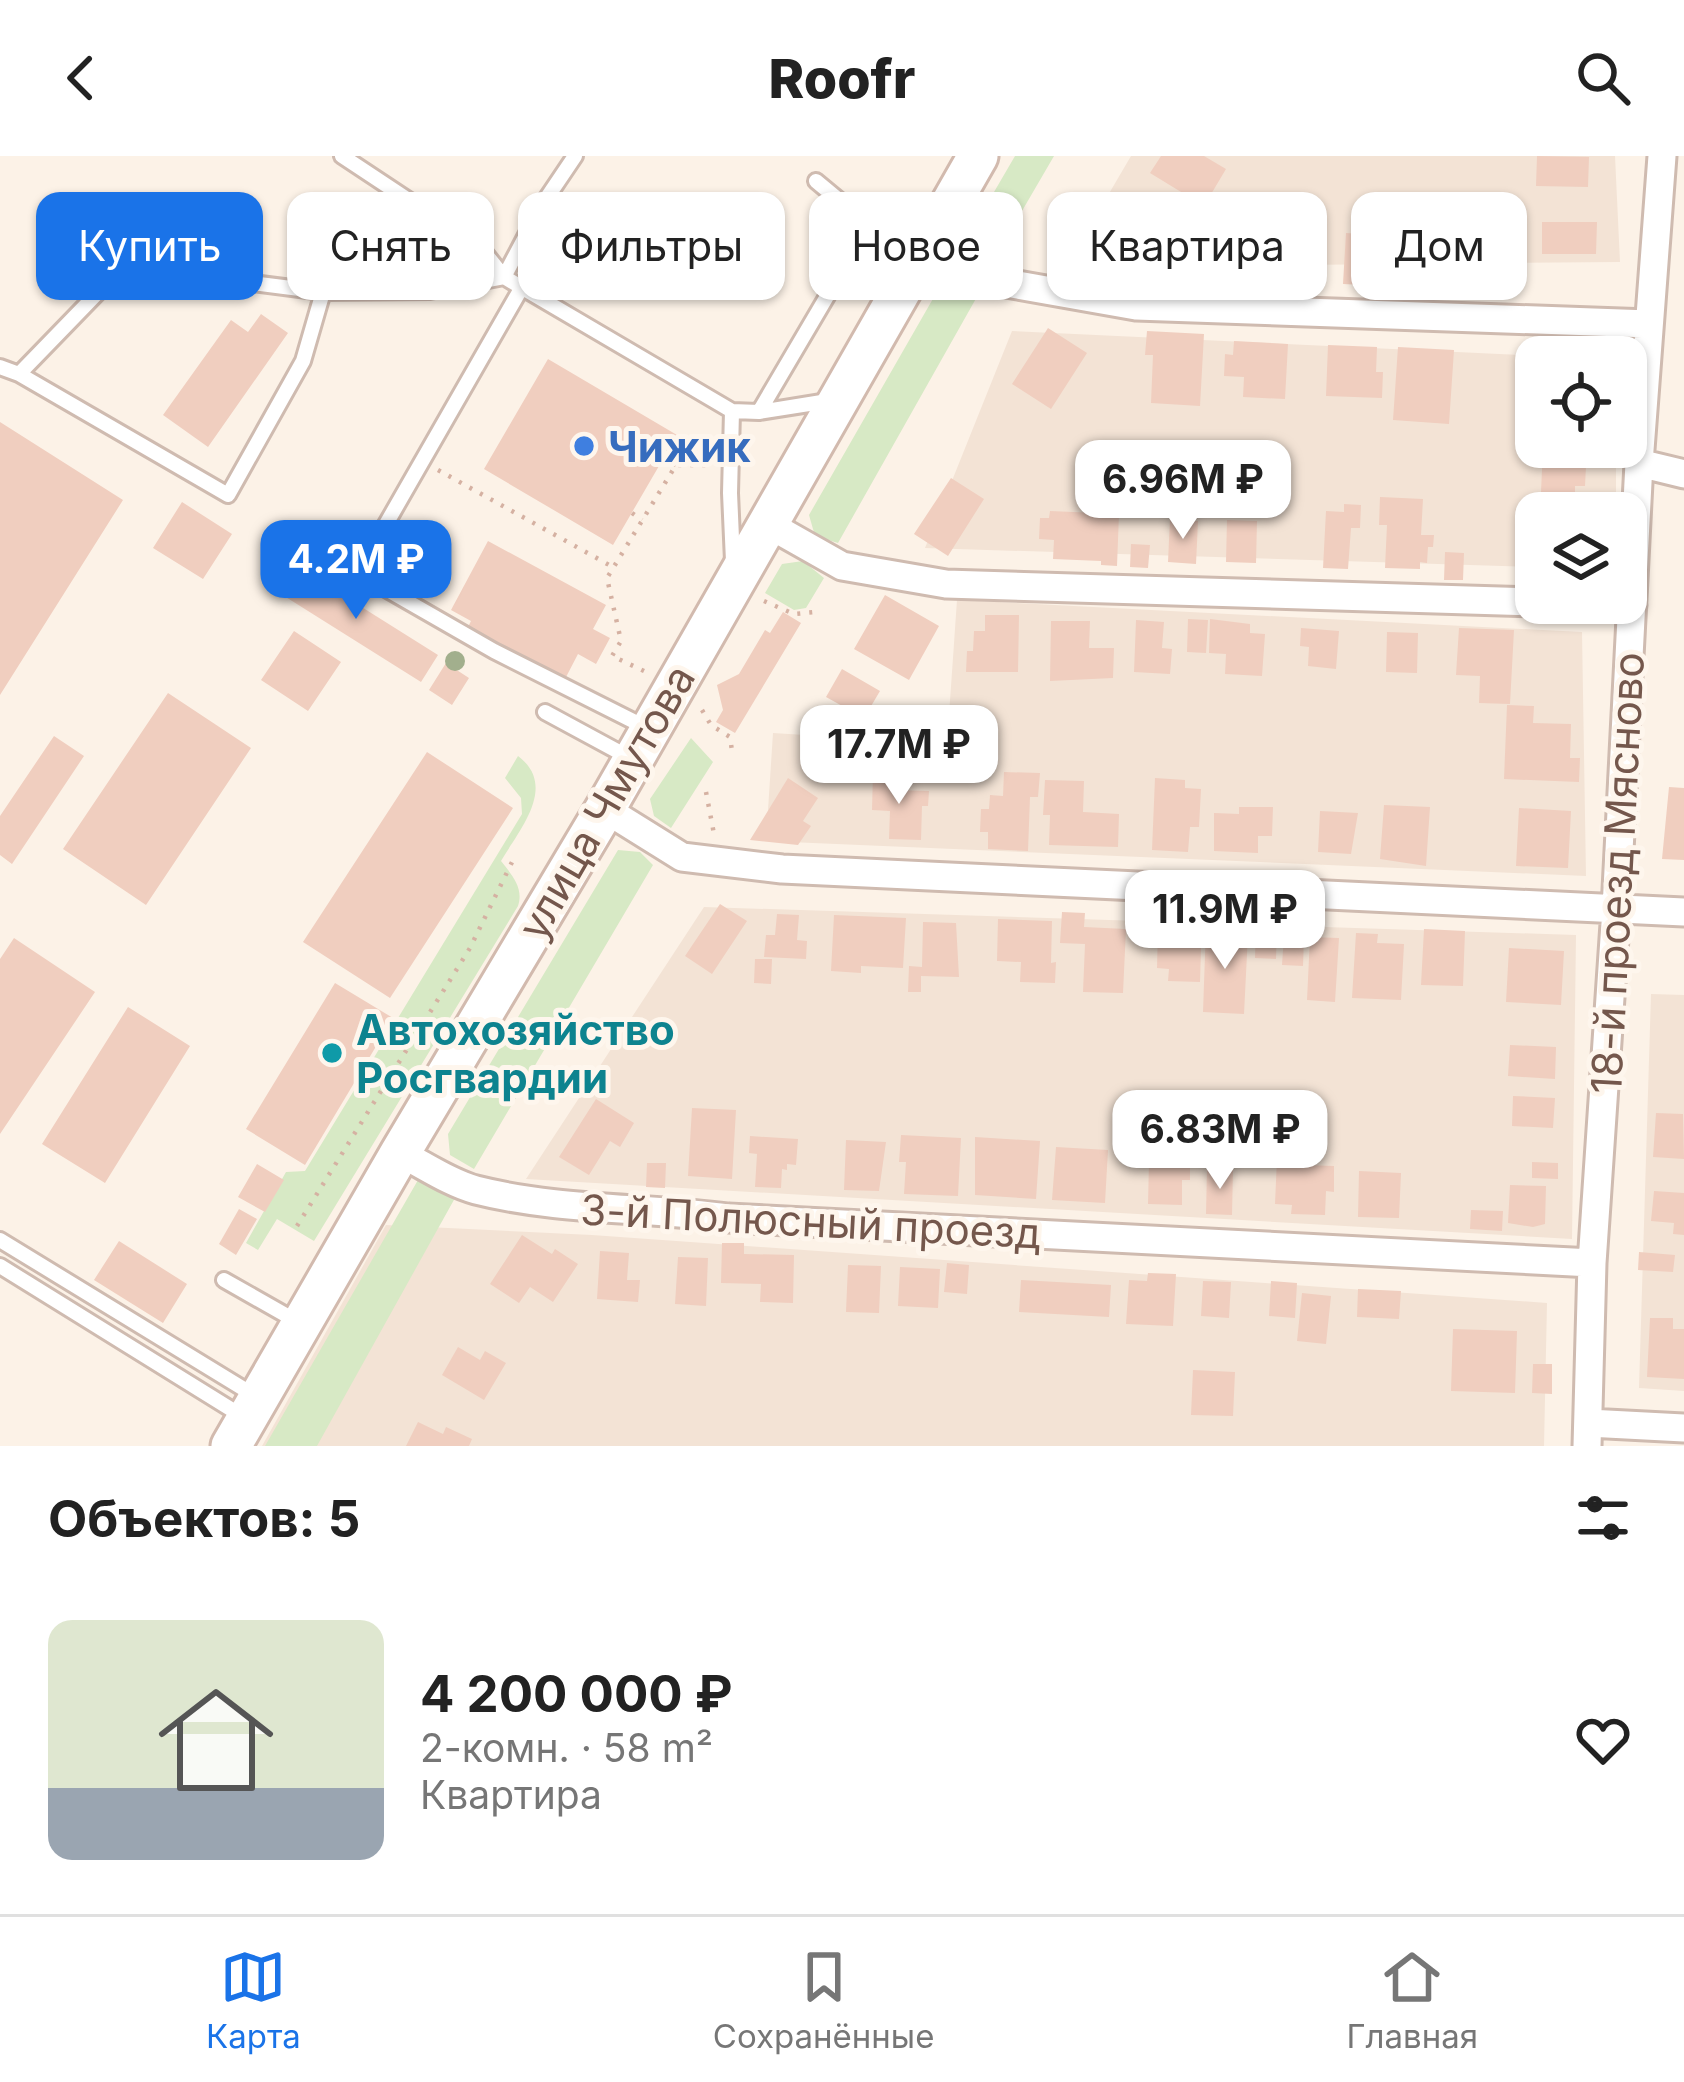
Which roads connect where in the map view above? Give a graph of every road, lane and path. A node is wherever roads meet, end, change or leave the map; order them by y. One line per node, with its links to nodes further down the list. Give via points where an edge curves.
1 (342, 156): 7 (lane, via 481,248)
2 (575, 156): 7 (lane)
3 (978, 156): 6 (main road, улица Чмутова)
4 (1662, 156): 16 (street, 18-й проезд Мясново)
5 (815, 181): 22 (lane, via 868,225)
6 (957, 192)
7 (504, 277): 8 (lane); 9 (lane)
8 (494, 279)
9 (518, 284)
10 (1023, 286): 16 (street, via 1136,306)
11 (287, 287): 19 (lane, via 113,277)
12 (518, 296): 24 (lane)
13 (320, 300): 19 (lane, via 303,361 228,494)
14 (545, 300): 21 (lane)
15 (895, 300): 20 (main road, улица Чмутова)
16 (1649, 324): 17 (street, 18-й проезд Мясново)
17 (1647, 355)
18 (0, 367): 19 (lane)
19 (19, 374)
20 (837, 400): 22 (lane); 31 (main road, улица Чмутова)
21 (732, 411): 22 (lane); 26 (lane)
22 (759, 412)
23 (664, 458): 25 (path)
24 (422, 461): 32 (path); 39 (lane, via 358,573)
25 (676, 465): 26 (path); 30 (path)
26 (730, 466): 33 (lane)
27 (1647, 466): 28 (street)
28 (1684, 474)
29 (632, 513): 30 (path)
30 (643, 520): 32 (path)
31 (766, 523): 33 (main road, улица Чмутова); 34 (street, via 842,566 946,584)
32 (613, 567): 37 (path, via 607,578 621,641)
33 (749, 590): 35 (path, via 794,614); 39 (main road, улица Чмутова)
34 (1515, 601)
35 (815, 612)
36 (1631, 624): 44 (street, 18-й проезд Мясново)
37 (612, 656)
38 (545, 712): 39 (lane)
39 (641, 744): 41 (main road, улица Чмутова)
40 (706, 793): 43 (path)
41 (605, 809): 43 (street, via 682,857); 46 (main road, улица Чмутова)
42 (514, 858): 47 (path, via 470,948)
43 (729, 863): 44 (street)
44 (1616, 909): 45 (street); 49 (street, 18-й проезд Мясново)
45 (1684, 912)
46 (400, 1153): 49 (street, 3-й Полюсный проезд, via 470,1189 559,1205); 52 (main road, улица Чмутова)
47 (297, 1226)
48 (0, 1240): 53 (lane)
49 (1592, 1264): 55 (street, 18-й проезд Мясново)
50 (0, 1266): 53 (lane)
51 (224, 1280): 52 (lane)
52 (301, 1324): 53 (main road, улица Чмутова)
53 (245, 1421)
54 (1684, 1428): 55 (street)
55 (1588, 1435)

